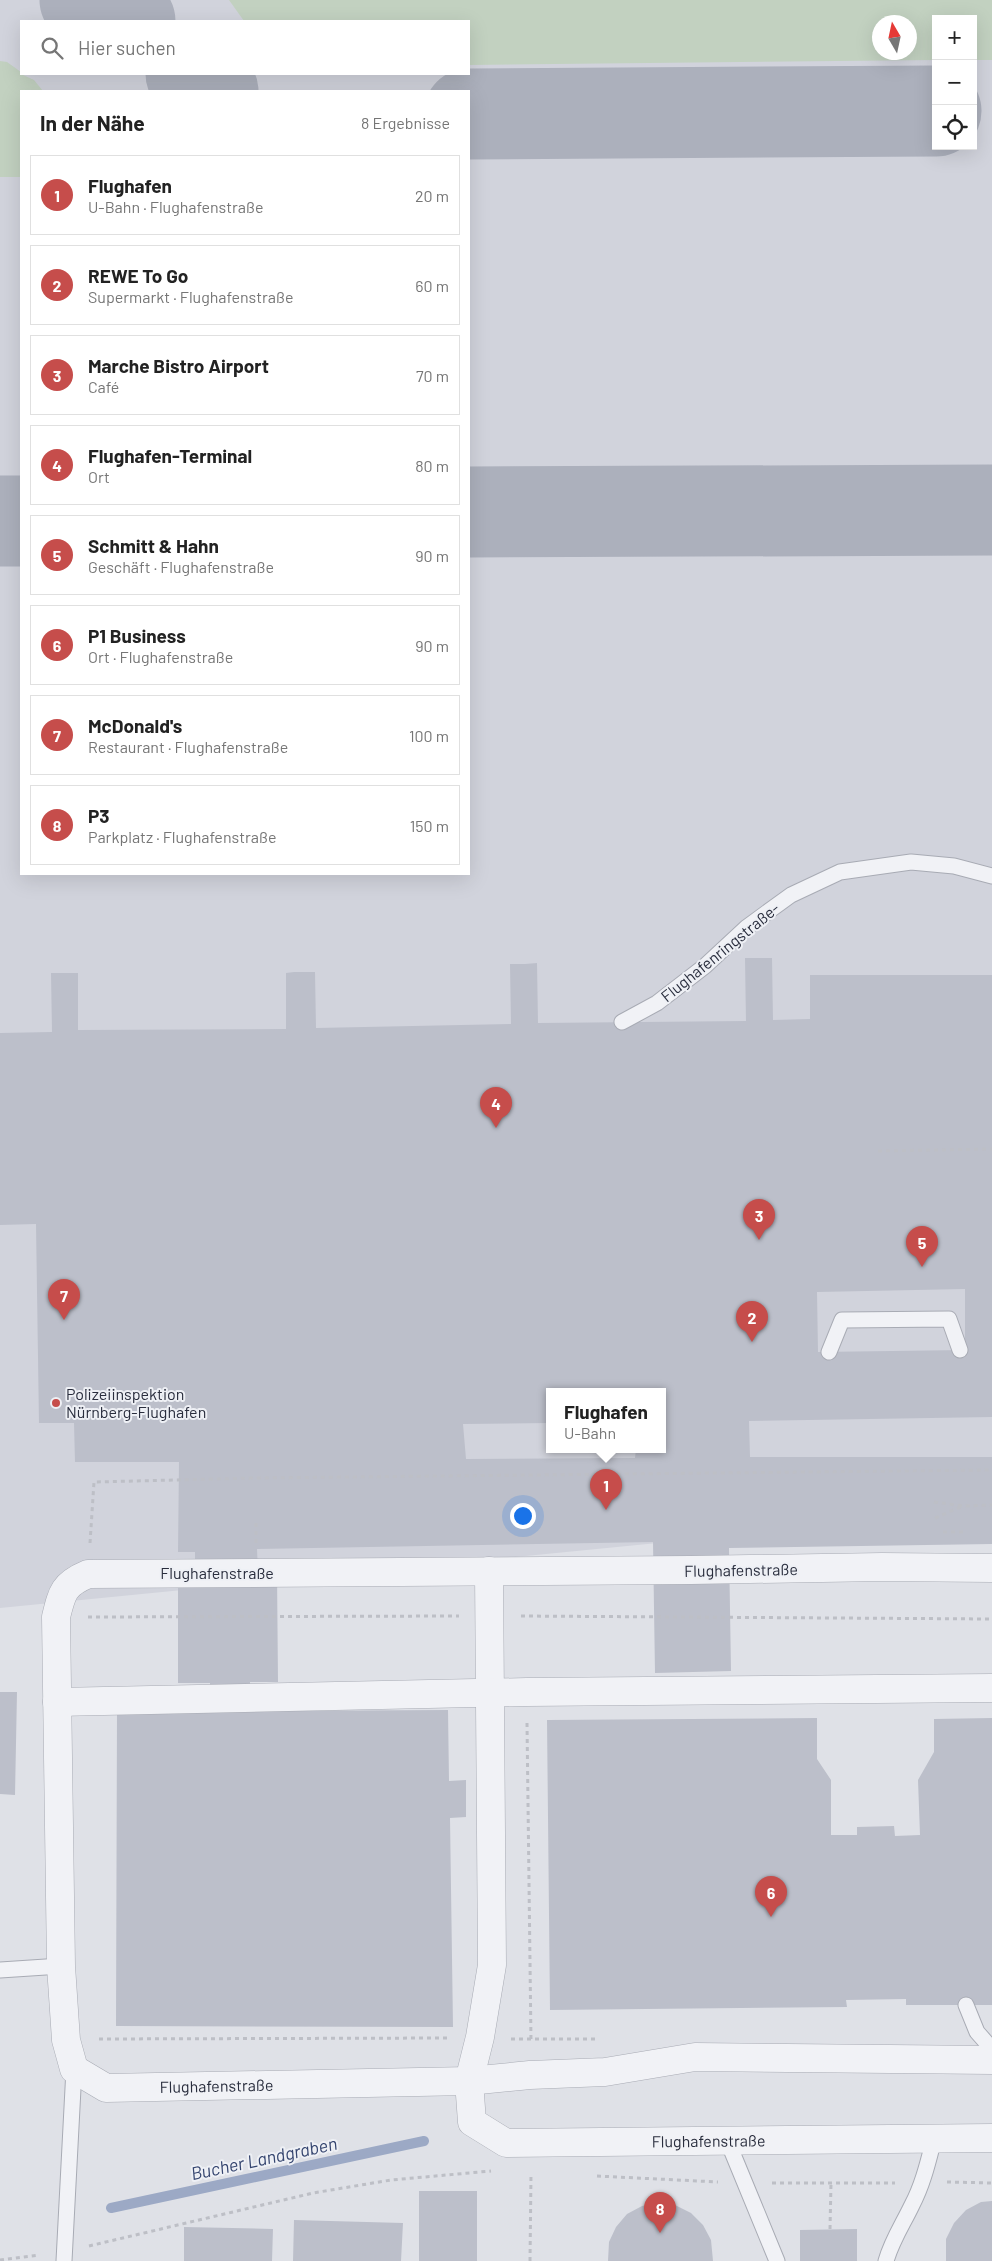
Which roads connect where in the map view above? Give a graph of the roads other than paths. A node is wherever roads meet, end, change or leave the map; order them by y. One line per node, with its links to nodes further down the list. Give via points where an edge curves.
1 (992, 876): 2 (lane, Flughafenringstraße-, via 954,866 911,862 840,872 791,895 747,927 705,966 657,1003)
2 (622, 1022)
3 (960, 1350): 4 (lane, via 949,1318 842,1320)
4 (829, 1352)
5 (992, 1568): 6 (street, Flughafenstraße)
6 (489, 1571): 8 (street, Flughafenstraße); 9 (street, Flughafenstraße, via 88,1574 71,1581 61,1595 57,1609)
7 (992, 1688): 8 (street)
8 (491, 1693): 9 (street); 16 (street, Flughafenstraße, via 492,1965)
9 (57, 1702): 10 (street)
10 (62, 1966): 11 (lane); 15 (street, via 66,2040)
11 (0, 1970)
12 (966, 2005): 13 (lane, via 977,2032)
13 (992, 2048)
14 (992, 2060): 16 (street, Flughafenstraße, via 695,2057 605,2072)
15 (74, 2069): 16 (street, Flughafenstraße, via 106,2088); 20 (lane)
16 (469, 2081): 19 (street, Flughafenstraße, via 472,2122 506,2143)
17 (992, 2138): 18 (street, Flughafenstraße)
18 (934, 2139): 19 (street, Flughafenstraße); 22 (lane, via 922,2182 891,2243)
19 (728, 2142): 21 (lane)
20 (65, 2256)
21 (776, 2261)
22 (886, 2261)

